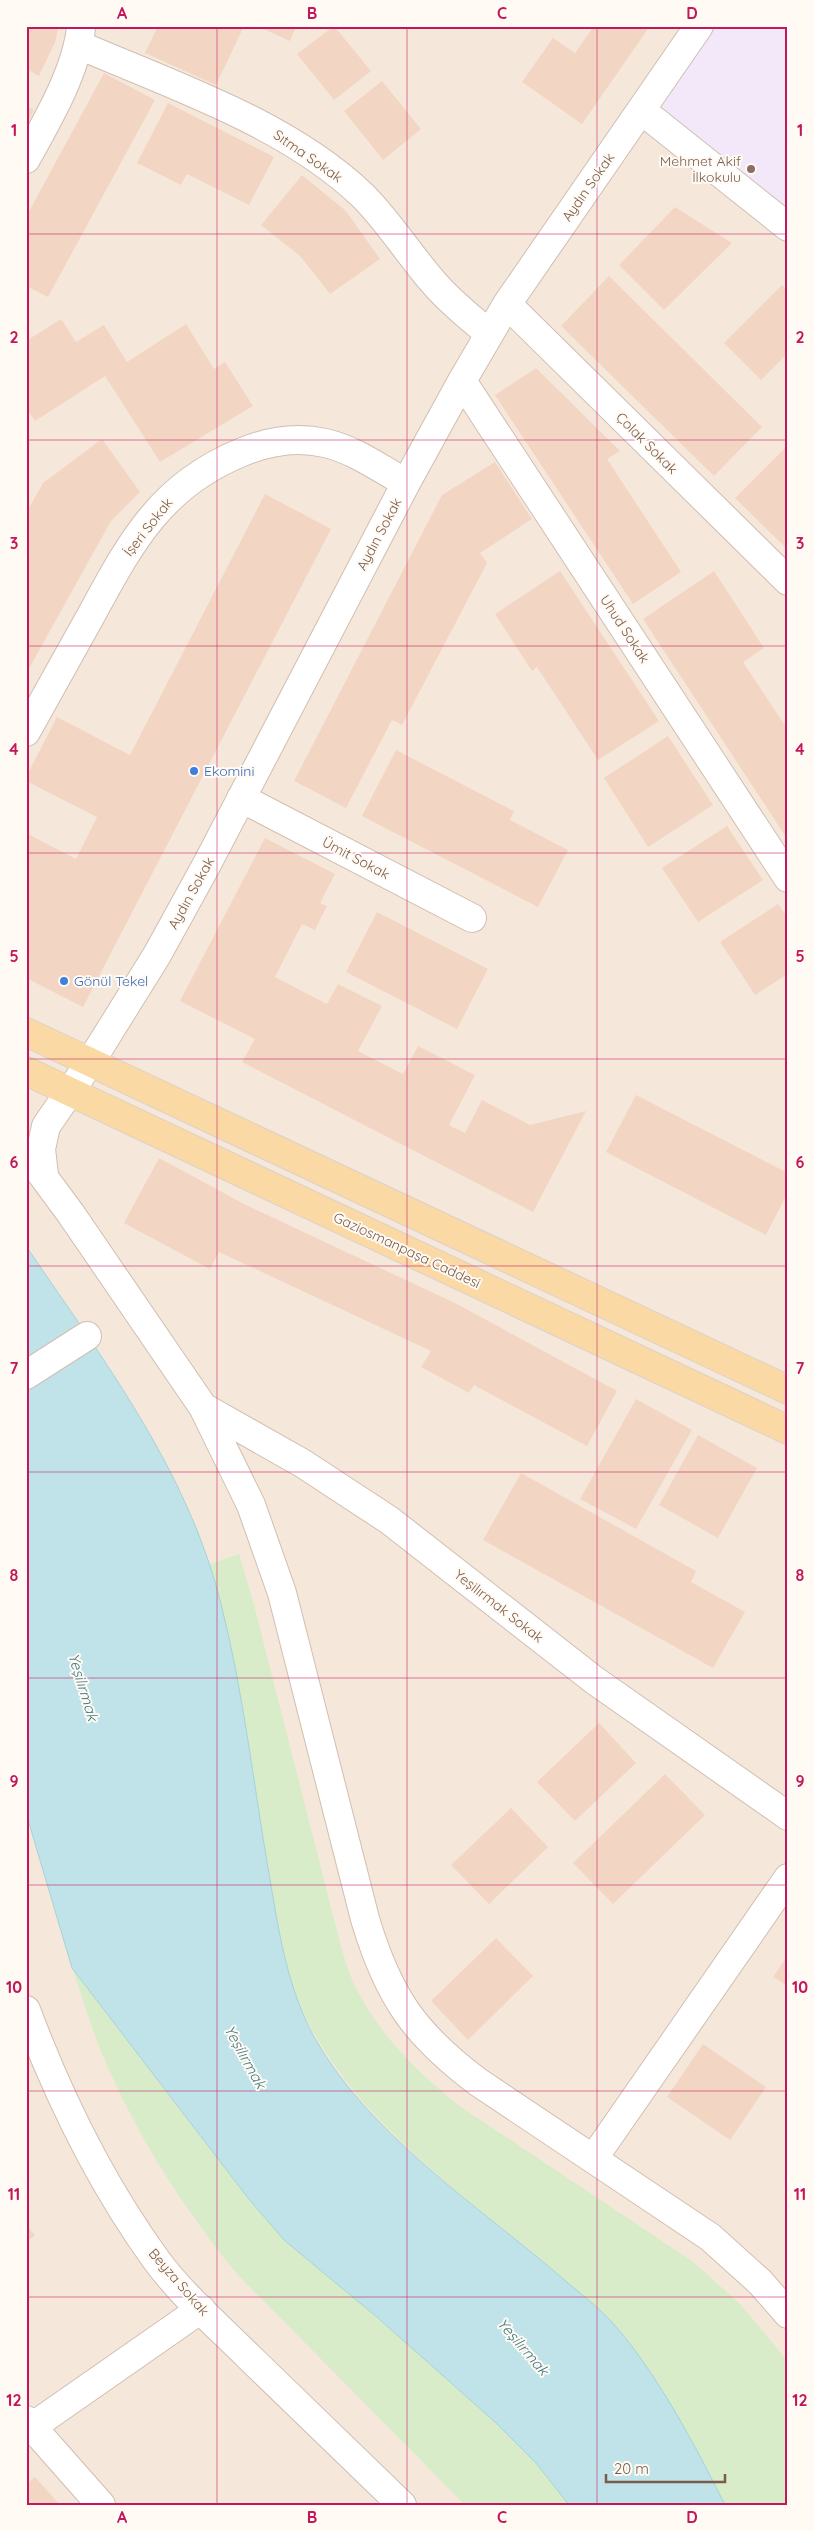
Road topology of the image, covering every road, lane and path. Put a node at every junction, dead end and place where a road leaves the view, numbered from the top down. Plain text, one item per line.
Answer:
1 (699, 26) edge
2 (80, 36) edge
3 (641, 110) junction
4 (26, 159) edge
5 (788, 228) edge
6 (507, 304) junction
7 (489, 334) junction
8 (462, 381) junction
9 (406, 483) junction
10 (788, 581) edge
11 (26, 732) edge
12 (241, 798) junction
13 (788, 878) edge
14 (472, 918) dead end
15 (26, 1032) edge
16 (91, 1061) junction
17 (26, 1071) edge
18 (70, 1090) junction
19 (26, 1153) edge
20 (44, 1175) junction
21 (87, 1336) dead end
22 (26, 1375) edge
23 (788, 1390) edge
24 (203, 1407) junction
25 (788, 1430) edge
26 (788, 1816) edge
27 (788, 1878) edge
28 (26, 2010) edge
29 (593, 2159) junction
30 (201, 2309) junction
31 (788, 2314) edge
32 (28, 2426) edge
33 (101, 2505) edge
34 (402, 2505) edge

1 - 3 street, Aydın Sokak
2 - 4 street
2 - 7 street, Sıtma Sokak
3 - 5 street
3 - 6 street, Aydın Sokak
6 - 7 street, Aydın Sokak
6 - 10 street, Çolak Sokak
7 - 8 street, Aydın Sokak
8 - 9 street, Aydın Sokak
8 - 13 street, Uhud Sokak
9 - 11 street, İşeri Sokak
9 - 12 street, Aydın Sokak
12 - 14 street, Ümit Sokak
12 - 16 street, Aydın Sokak
15 - 16 main road
16 - 18 street, Aydın Sokak
16 - 23 main road
17 - 18 main road, Gaziosmanpaşa Caddesi
18 - 20 street, Aydın Sokak
18 - 25 main road, Gaziosmanpaşa Caddesi
19 - 20 street
20 - 24 street
21 - 22 street
24 - 26 street, Yeşilırmak Sokak
24 - 29 street
27 - 29 street
28 - 30 street, Beyza Sokak
29 - 31 street
30 - 32 street
30 - 34 street, Beyza Sokak
32 - 33 street

